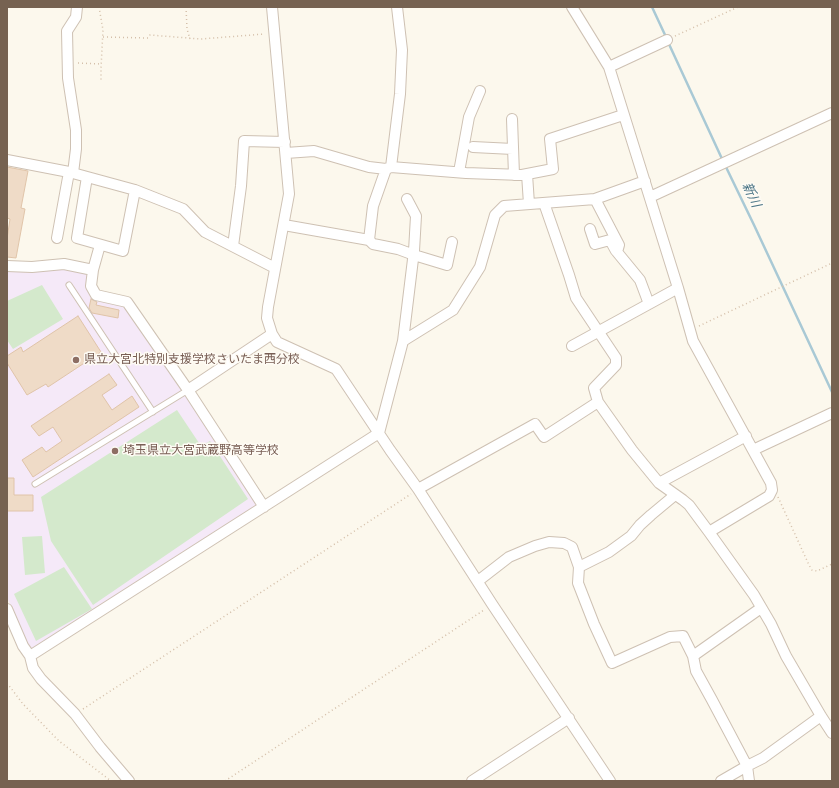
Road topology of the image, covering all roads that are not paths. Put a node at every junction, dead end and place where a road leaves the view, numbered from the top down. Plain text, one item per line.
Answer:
1 (77, 7) edge
2 (272, 7) edge
3 (397, 7) edge
4 (572, 7) edge
5 (667, 40) road end
6 (609, 67) junction
7 (480, 91) dead end
8 (832, 113) edge
9 (623, 114) junction
10 (512, 119) dead end
11 (285, 142) junction
12 (473, 147) dead end
13 (513, 149) junction
14 (286, 152) junction
15 (7, 160) edge
16 (388, 168) junction
17 (459, 172) junction
18 (71, 173) junction
19 (527, 174) junction
20 (514, 175) junction
21 (87, 177) junction
22 (645, 181) junction
23 (135, 190) junction
24 (650, 197) junction
25 (407, 199) dead end
26 (595, 199) junction
27 (544, 203) junction
28 (529, 204) junction
29 (284, 225) junction
30 (590, 229) dead end
31 (57, 238) dead end
32 (369, 240) junction
33 (452, 242) dead end
34 (100, 245) junction
35 (233, 246) junction
36 (617, 252) junction
37 (414, 255) junction
38 (7, 266) edge
39 (275, 268) junction
40 (93, 270) junction
41 (69, 286) dead end
42 (678, 288) junction
43 (649, 304) junction
44 (598, 332) junction
45 (272, 334) junction
46 (403, 341) junction
47 (572, 346) dead end
48 (188, 390) junction
49 (598, 402) junction
50 (153, 412) junction
51 (832, 413) edge
52 (379, 433) junction
53 (746, 436) junction
54 (753, 450) junction
55 (659, 483) junction
56 (36, 484) dead end
57 (418, 490) junction
58 (675, 495) junction
59 (264, 507) junction
60 (709, 532) junction
61 (579, 567) junction
62 (478, 581) junction
63 (761, 608) junction
64 (7, 609) edge
65 (30, 656) junction
66 (693, 656) junction
67 (821, 716) junction
68 (569, 718) junction
69 (832, 733) edge
70 (747, 766) junction
71 (129, 781) edge
72 (472, 781) edge
73 (610, 781) edge
74 (721, 781) edge
75 (749, 781) edge

1 - 18 street
2 - 11 street
3 - 16 street
4 - 6 street
5 - 6 street
6 - 9 street
7 - 17 street
8 - 24 street
9 - 19 street
9 - 22 street
10 - 13 street
11 - 14 street
11 - 35 street
12 - 13 street
13 - 20 street
14 - 16 street
14 - 29 street
15 - 18 street
16 - 17 street
16 - 32 street
17 - 20 street
18 - 21 street
18 - 31 street
19 - 20 street
19 - 28 street
21 - 23 street
21 - 34 street
22 - 24 street
22 - 26 street
23 - 34 street
23 - 35 street
24 - 42 street
25 - 37 street
26 - 27 street
26 - 36 street
27 - 28 street
27 - 44 street
28 - 46 street
29 - 32 street
29 - 39 street
30 - 36 street
32 - 37 street
33 - 37 street
34 - 40 street
35 - 39 street
36 - 43 street
37 - 46 street
38 - 40 street
39 - 45 street
40 - 48 street
41 - 50 lane
42 - 43 street
42 - 53 street
43 - 44 street
44 - 47 street
44 - 49 street
45 - 48 street
45 - 52 street
46 - 52 street
48 - 50 lane
48 - 59 street
49 - 55 street
49 - 57 street
50 - 56 lane
51 - 54 street
52 - 57 street
52 - 59 street
53 - 54 street
53 - 55 street
54 - 60 street
55 - 58 street
57 - 62 street
58 - 60 street
58 - 61 street
59 - 65 street
60 - 63 street
61 - 62 street
61 - 66 street
62 - 68 street
63 - 66 street
63 - 67 street
64 - 65 street
65 - 71 street
66 - 70 street
67 - 69 street
67 - 70 street
68 - 72 street
68 - 73 street
70 - 74 street
70 - 75 street

